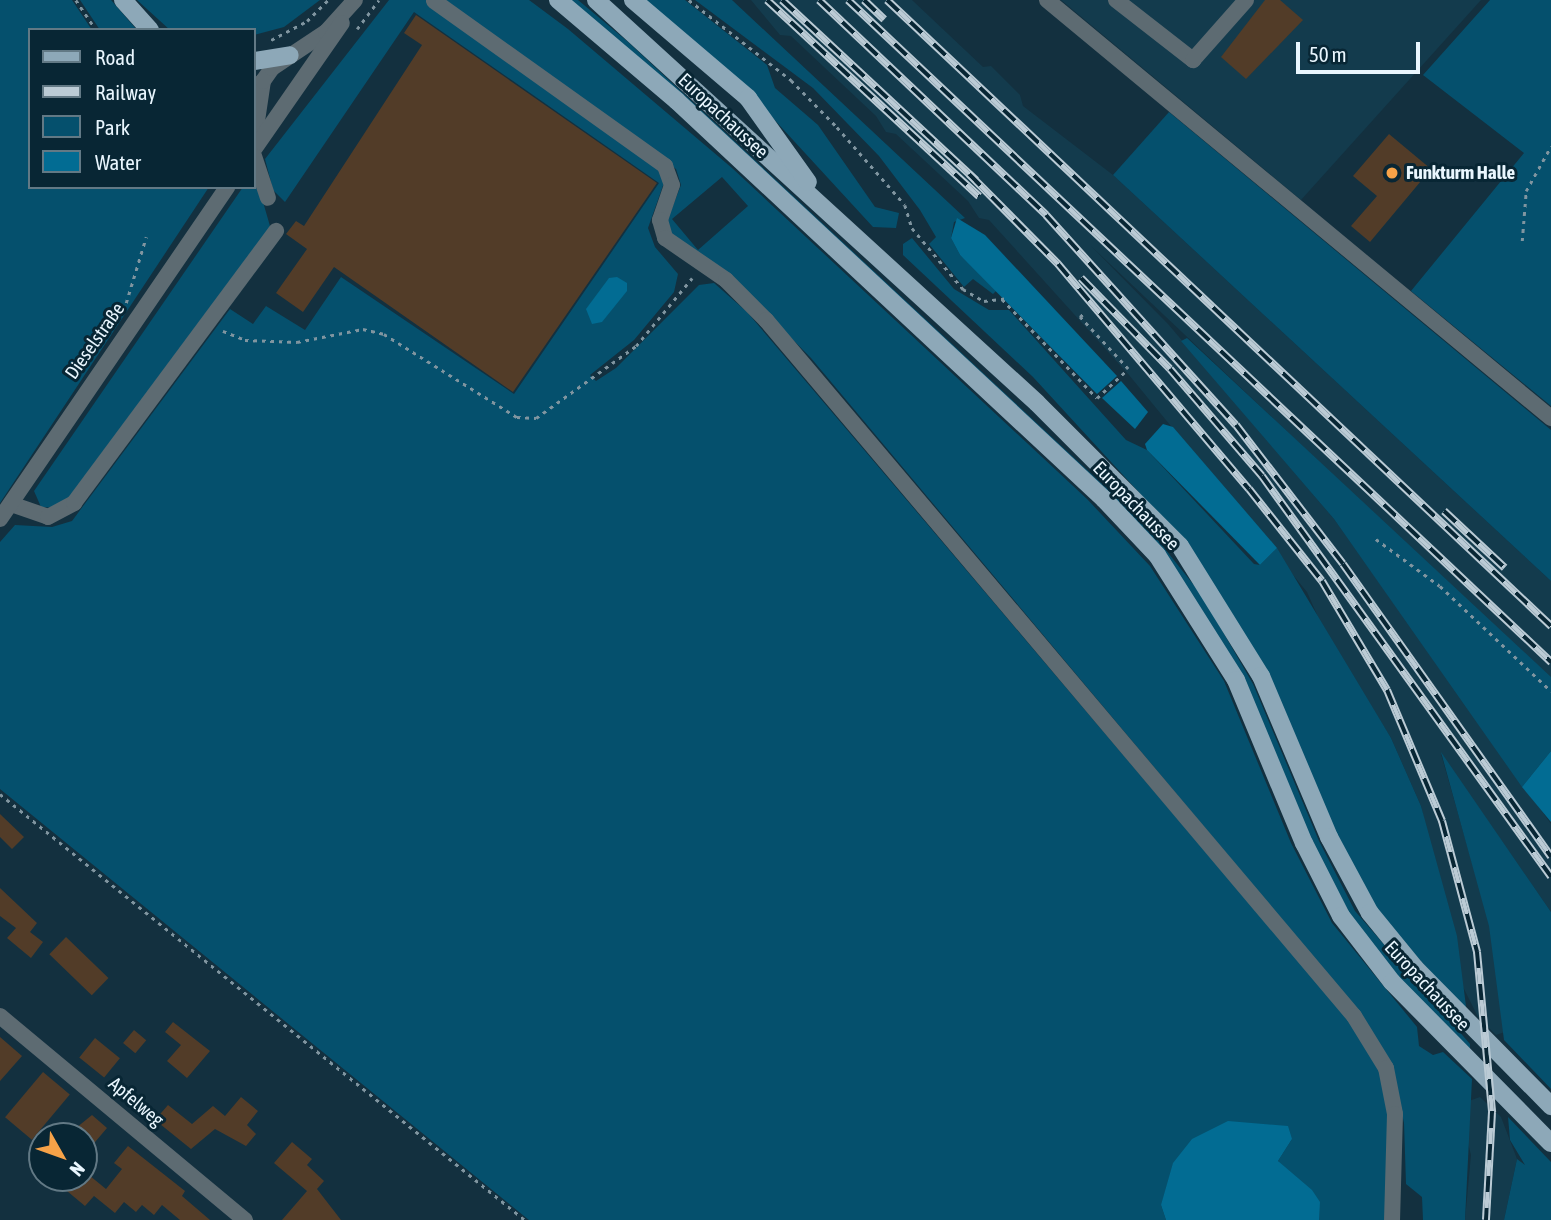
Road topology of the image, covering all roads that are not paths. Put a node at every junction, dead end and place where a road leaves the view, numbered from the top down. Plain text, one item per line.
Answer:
1 (122, 0) edge
2 (558, 0) edge
3 (596, 0) edge
4 (633, 0) edge
5 (1047, 0) edge
6 (1116, 0) edge
7 (1246, 0) edge
8 (434, 1) edge
9 (352, 4) edge
10 (148, 28) edge
11 (290, 55) junction
12 (256, 61) edge
13 (256, 128) edge
14 (256, 147) edge
15 (256, 162) edge
16 (226, 189) edge
17 (268, 198) dead end
18 (828, 210) junction
19 (276, 231) dead end
20 (1551, 418) edge
21 (11, 503) junction
22 (0, 519) edge
23 (0, 1016) edge
24 (1551, 1106) edge
25 (1551, 1143) edge
26 (242, 1219) edge
27 (1392, 1220) edge

1 - 10 main road
2 - 25 main road, Europachaussee
3 - 18 main road, Europachaussee
4 - 18 main road
5 - 20 street
6 - 7 street
8 - 27 street
9 - 11 street
9 - 14 street
11 - 12 main road
11 - 13 street
15 - 17 street
16 - 21 street, Dieselstraße
18 - 24 main road, Europachaussee
19 - 21 street
21 - 22 street, Dieselstraße
23 - 26 street, Apfelweg

